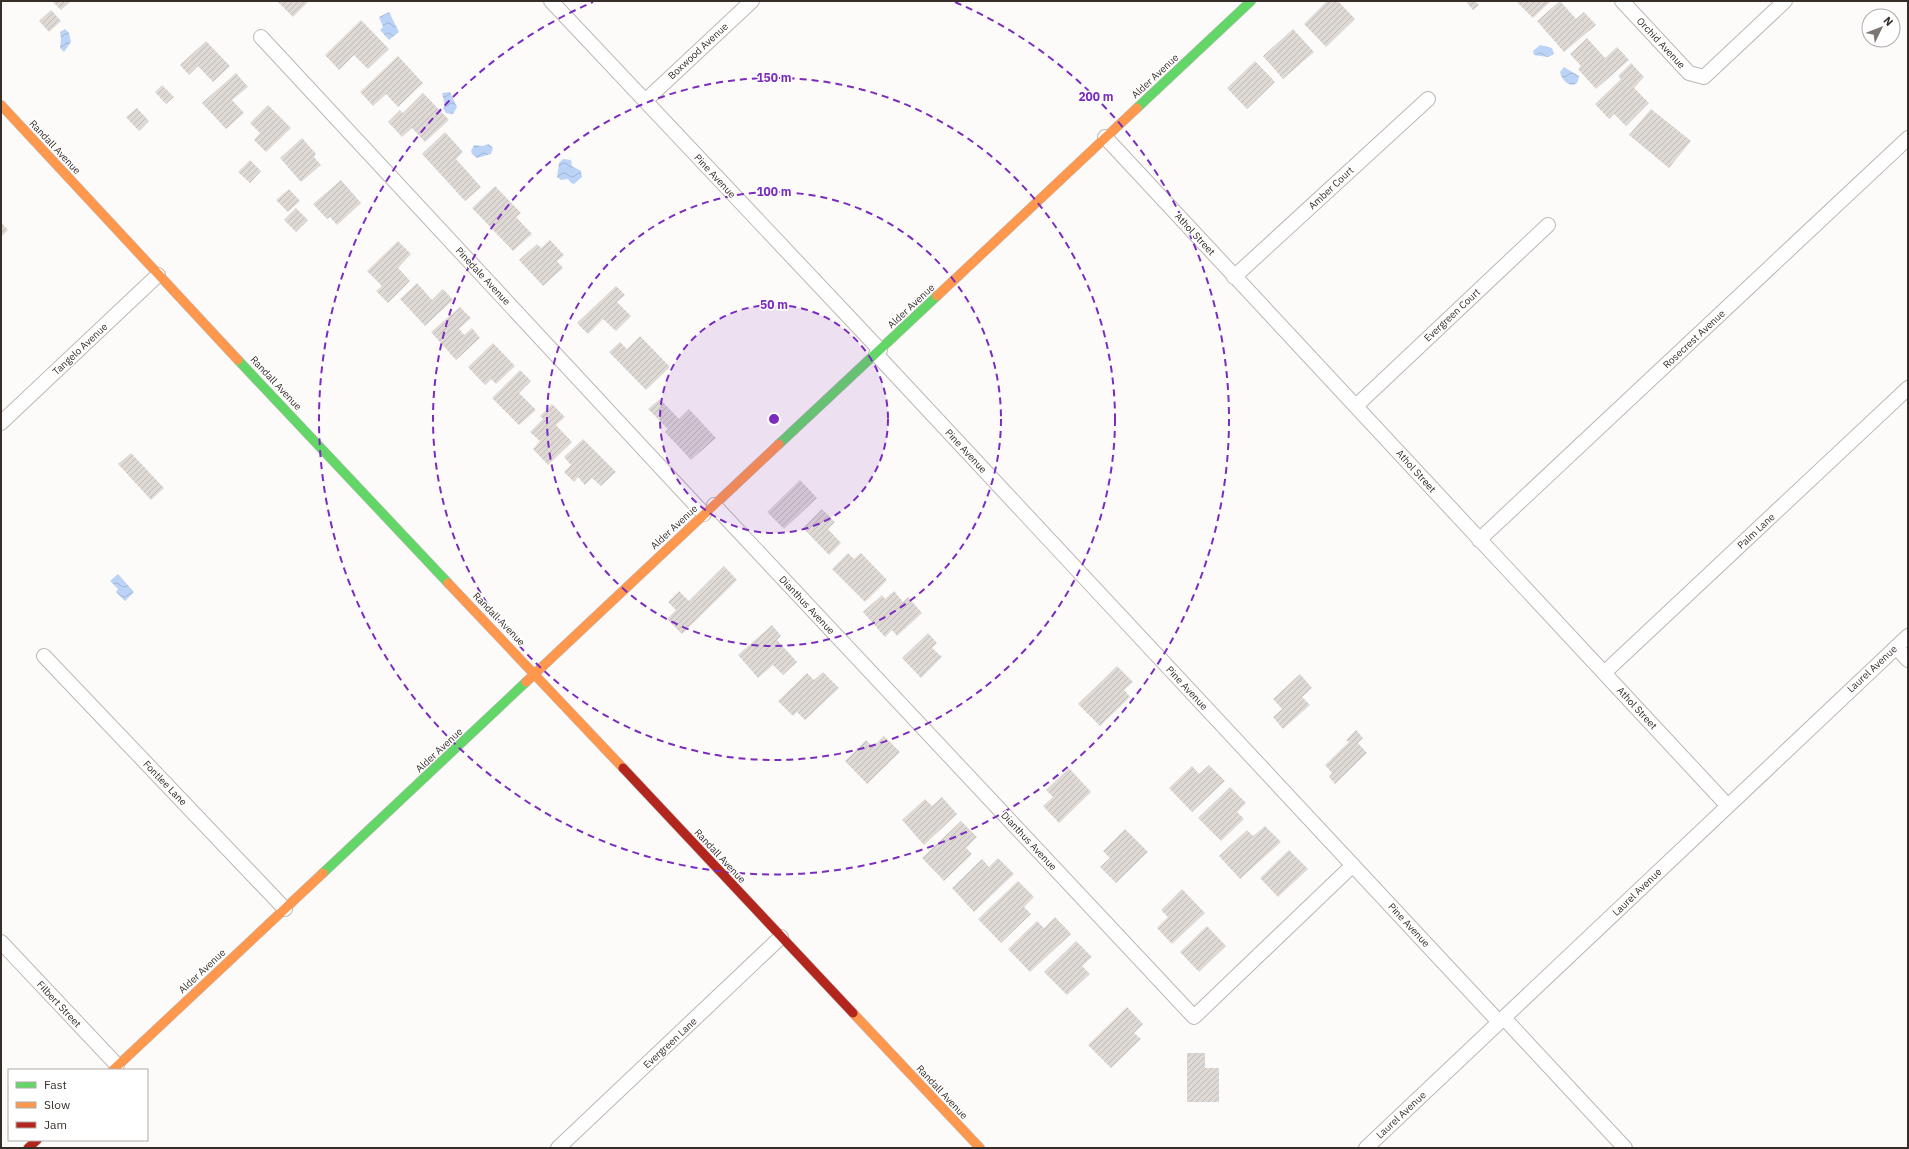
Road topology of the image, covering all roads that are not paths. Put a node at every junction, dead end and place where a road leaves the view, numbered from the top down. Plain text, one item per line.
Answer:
1 (551, 1) edge
2 (752, 1) edge
3 (1251, 1) edge
4 (1622, 1) edge
5 (1785, 1) edge
6 (261, 38) dead end
7 (1428, 99) dead end
8 (645, 101) junction
9 (1, 105) edge
10 (1106, 137) junction
11 (1908, 138) edge
12 (1548, 225) dead end
13 (158, 275) junction
14 (1234, 277) junction
15 (878, 352) junction
16 (1908, 388) edge
17 (1356, 406) junction
18 (1, 423) edge
19 (709, 510) junction
20 (1479, 540) junction
21 (1908, 636) edge
22 (1896, 647) junction
23 (44, 656) dead end
24 (1908, 660) edge
25 (536, 674) junction
26 (1604, 674) junction
27 (1727, 805) junction
28 (1353, 865) junction
29 (285, 909) junction
30 (781, 937) junction
31 (1, 942) edge
32 (1501, 1020) junction
33 (115, 1068) edge
34 (36, 1141) edge
35 (1371, 1146) edge
36 (28, 1148) edge
37 (558, 1148) edge
38 (980, 1148) edge
39 (1625, 1148) edge

1 - 8 street, Pine Avenue
2 - 8 street, Boxwood Avenue
3 - 10 main road, Alder Avenue
4 - 5 street, Orchid Avenue
6 - 19 street, Pinedale Avenue
7 - 14 street, Amber Court
8 - 15 street, Pine Avenue
9 - 13 main road, Randall Avenue
10 - 14 street, Athol Street
10 - 15 main road, Alder Avenue
11 - 20 street, Rosecrest Avenue
12 - 17 street, Evergreen Court
13 - 18 street, Tangelo Avenue
13 - 25 main road, Randall Avenue
14 - 17 street, Athol Street
15 - 19 main road, Alder Avenue
15 - 28 street, Pine Avenue
16 - 26 street, Palm Lane
17 - 20 street, Athol Street
19 - 25 main road, Alder Avenue
19 - 28 street, Dianthus Avenue
20 - 26 street, Athol Street
21 - 22 street, Laurel Avenue
22 - 24 street
22 - 27 street, Laurel Avenue
23 - 29 street, Fontlee Lane
25 - 29 main road, Alder Avenue
25 - 30 main road, Randall Avenue
26 - 27 street, Athol Street
27 - 32 street, Laurel Avenue
28 - 32 street, Pine Avenue
29 - 33 main road, Alder Avenue
30 - 37 street, Evergreen Lane
30 - 38 main road, Randall Avenue
31 - 33 street, Filbert Street
32 - 35 street, Laurel Avenue
32 - 39 street, Pine Avenue
34 - 36 main road

